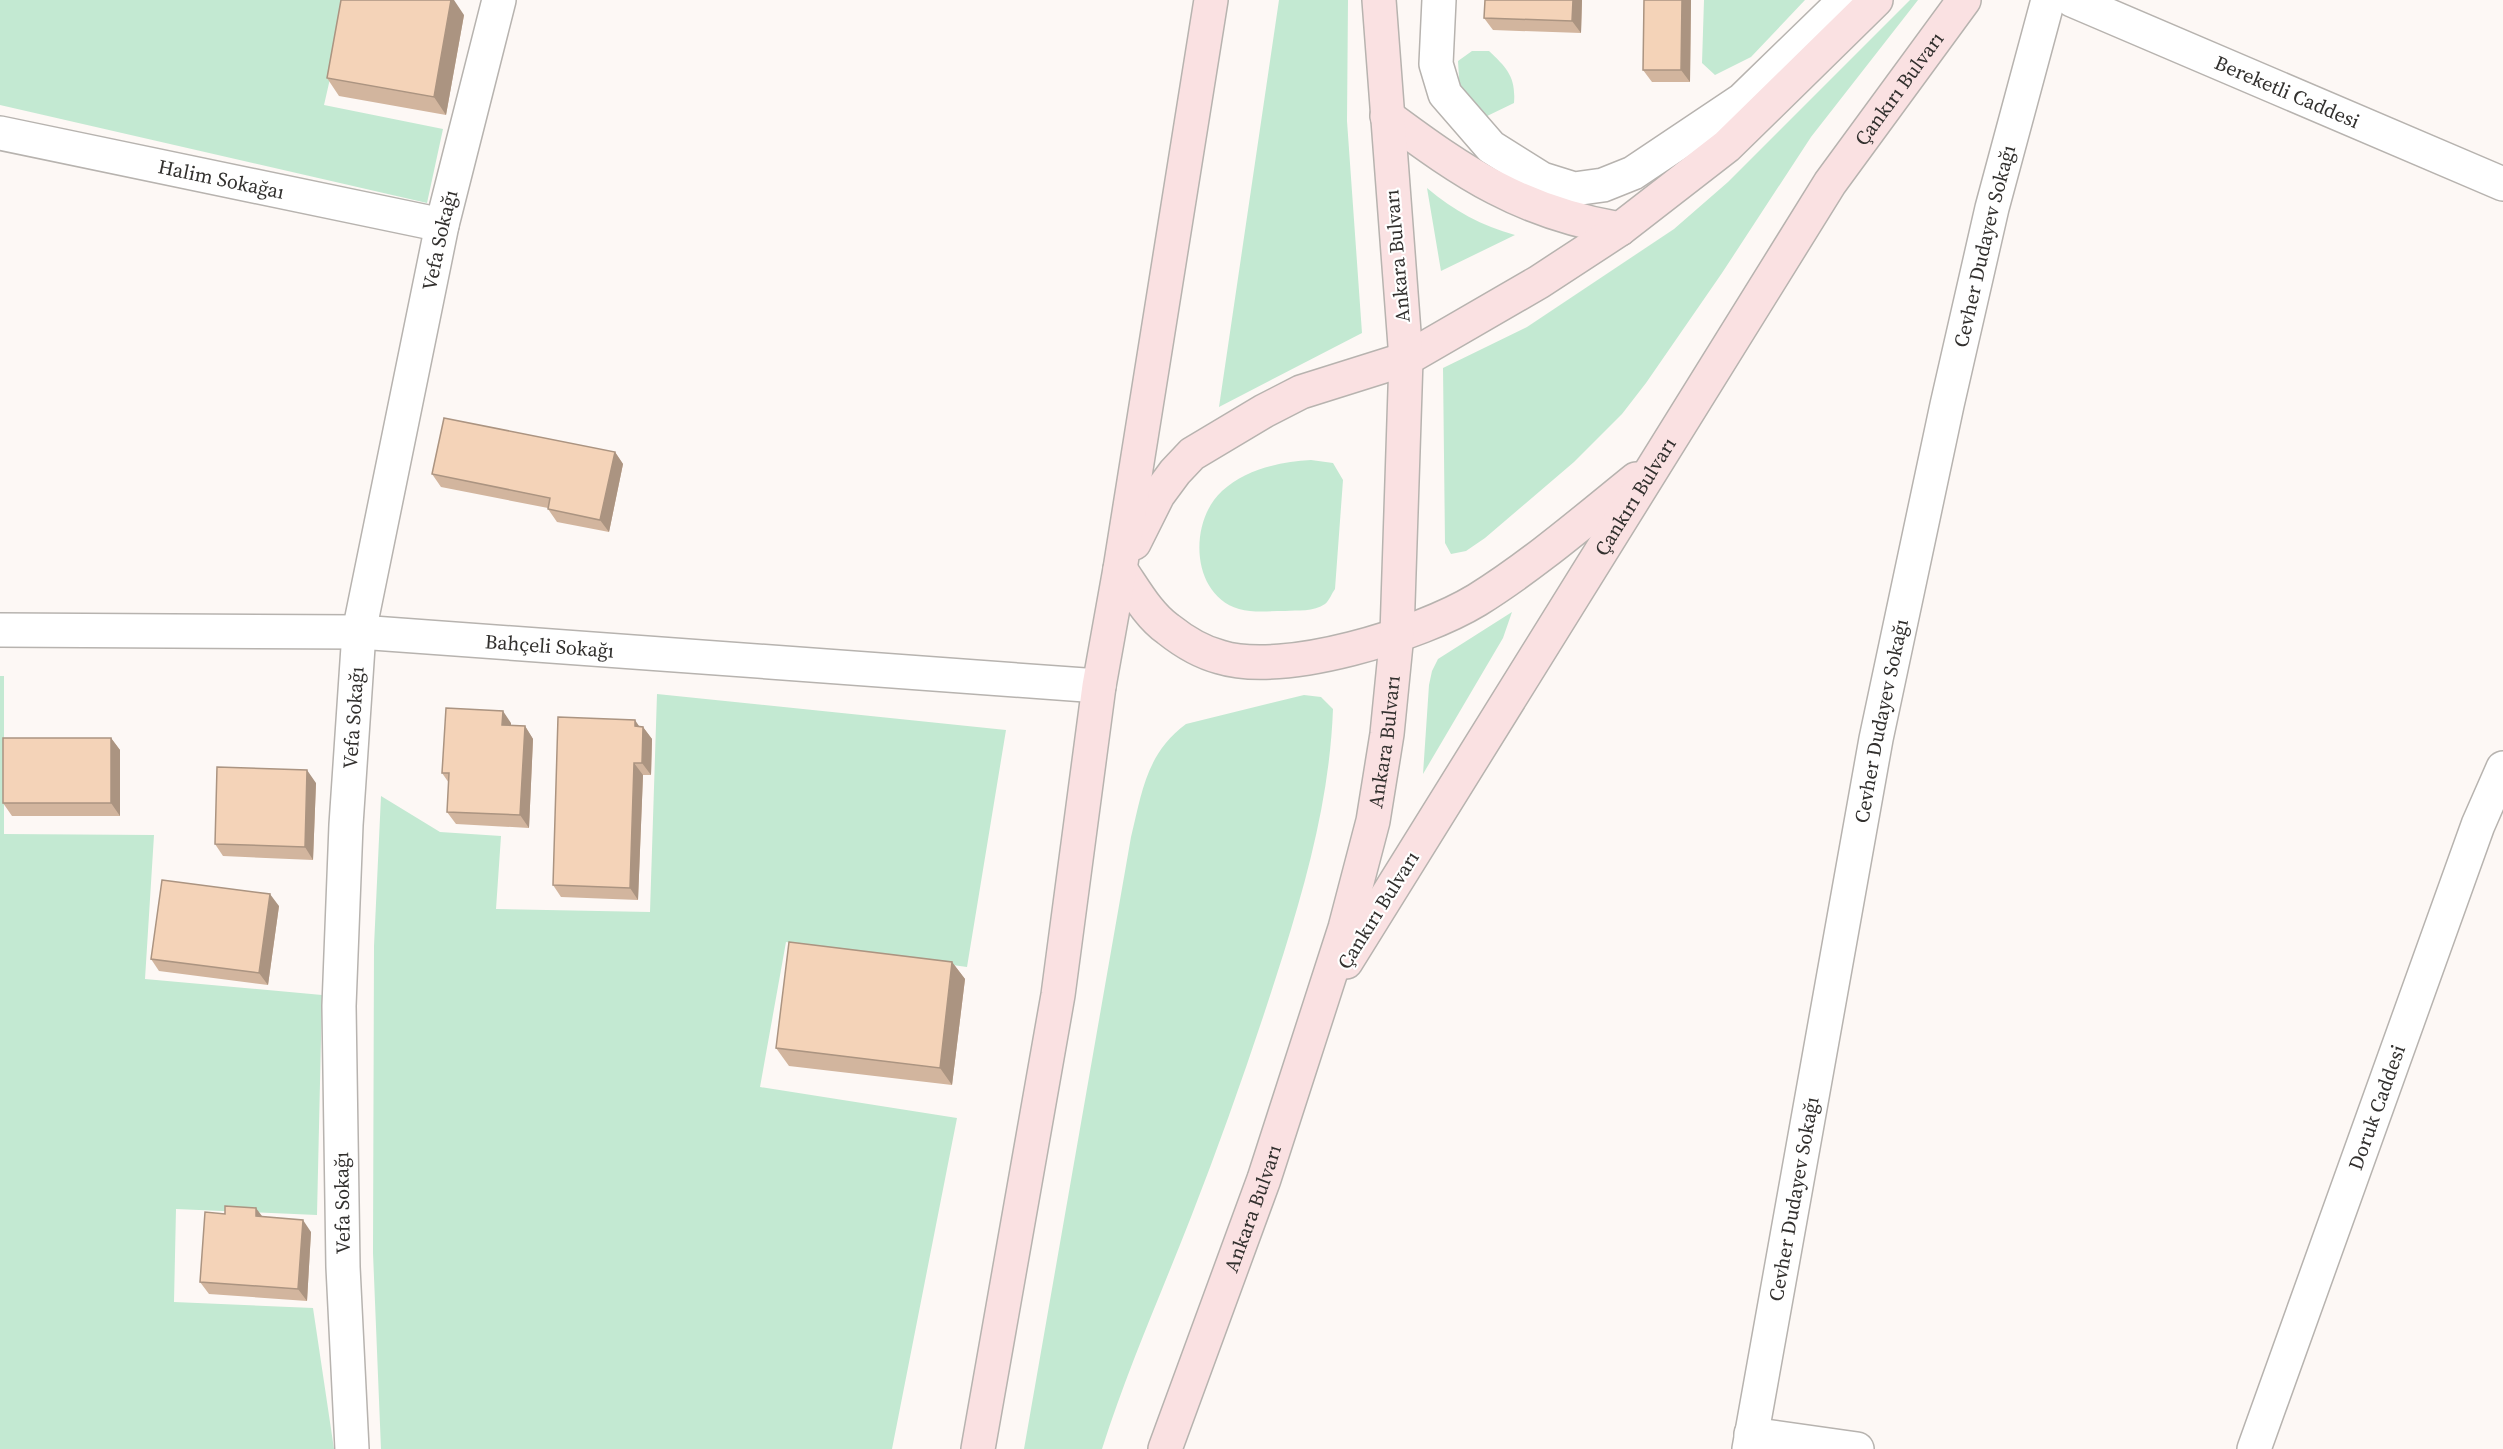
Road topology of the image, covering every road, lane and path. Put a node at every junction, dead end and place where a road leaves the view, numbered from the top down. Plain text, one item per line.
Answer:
1 (499, 0) edge
2 (1211, 0) edge
3 (1379, 0) edge
4 (1439, 0) edge
5 (1845, 0) edge
6 (1876, 0) edge
7 (1964, 0) edge
8 (2048, 0) edge
9 (2072, 0) edge
10 (1387, 117) junction
11 (0, 133) edge
12 (2503, 184) edge
13 (442, 225) junction
14 (1620, 229) junction
15 (1406, 360) junction
16 (1657, 461) junction
17 (1120, 569) junction
18 (0, 630) edge
19 (359, 632) junction
20 (1397, 634) junction
21 (1099, 686) junction
22 (2503, 768) edge
23 (1320, 1005) junction
24 (1750, 1441) edge
25 (352, 1449) edge
26 (978, 1449) edge
27 (1166, 1449) edge
28 (1857, 1449) edge
29 (2254, 1449) edge

1 - 13 street, Vefa Sokağı
2 - 17 main road
3 - 10 main road, Ankara Bulvarı
4 - 5 street
6 - 14 main road
7 - 16 main road, Çankırı Bulvarı
8 - 24 street, Cevher Dudayev Sokağı
9 - 12 street, Bereketli Caddesi
10 - 14 main road
10 - 15 main road, Ankara Bulvarı
11 - 13 street, Halim Sokağaı
13 - 19 street, Vefa Sokağı
14 - 15 main road
15 - 17 main road
15 - 20 main road, Ankara Bulvarı
16 - 20 main road
16 - 23 main road, Çankırı Bulvarı
17 - 20 main road
17 - 21 main road
18 - 19 street, Bahçeli Sokağı
19 - 21 street, Bahçeli Sokağı
19 - 25 street, Vefa Sokağı
20 - 23 main road, Ankara Bulvarı
21 - 26 main road
22 - 29 street, Doruk Caddesi
23 - 27 main road, Ankara Bulvarı
24 - 28 street

